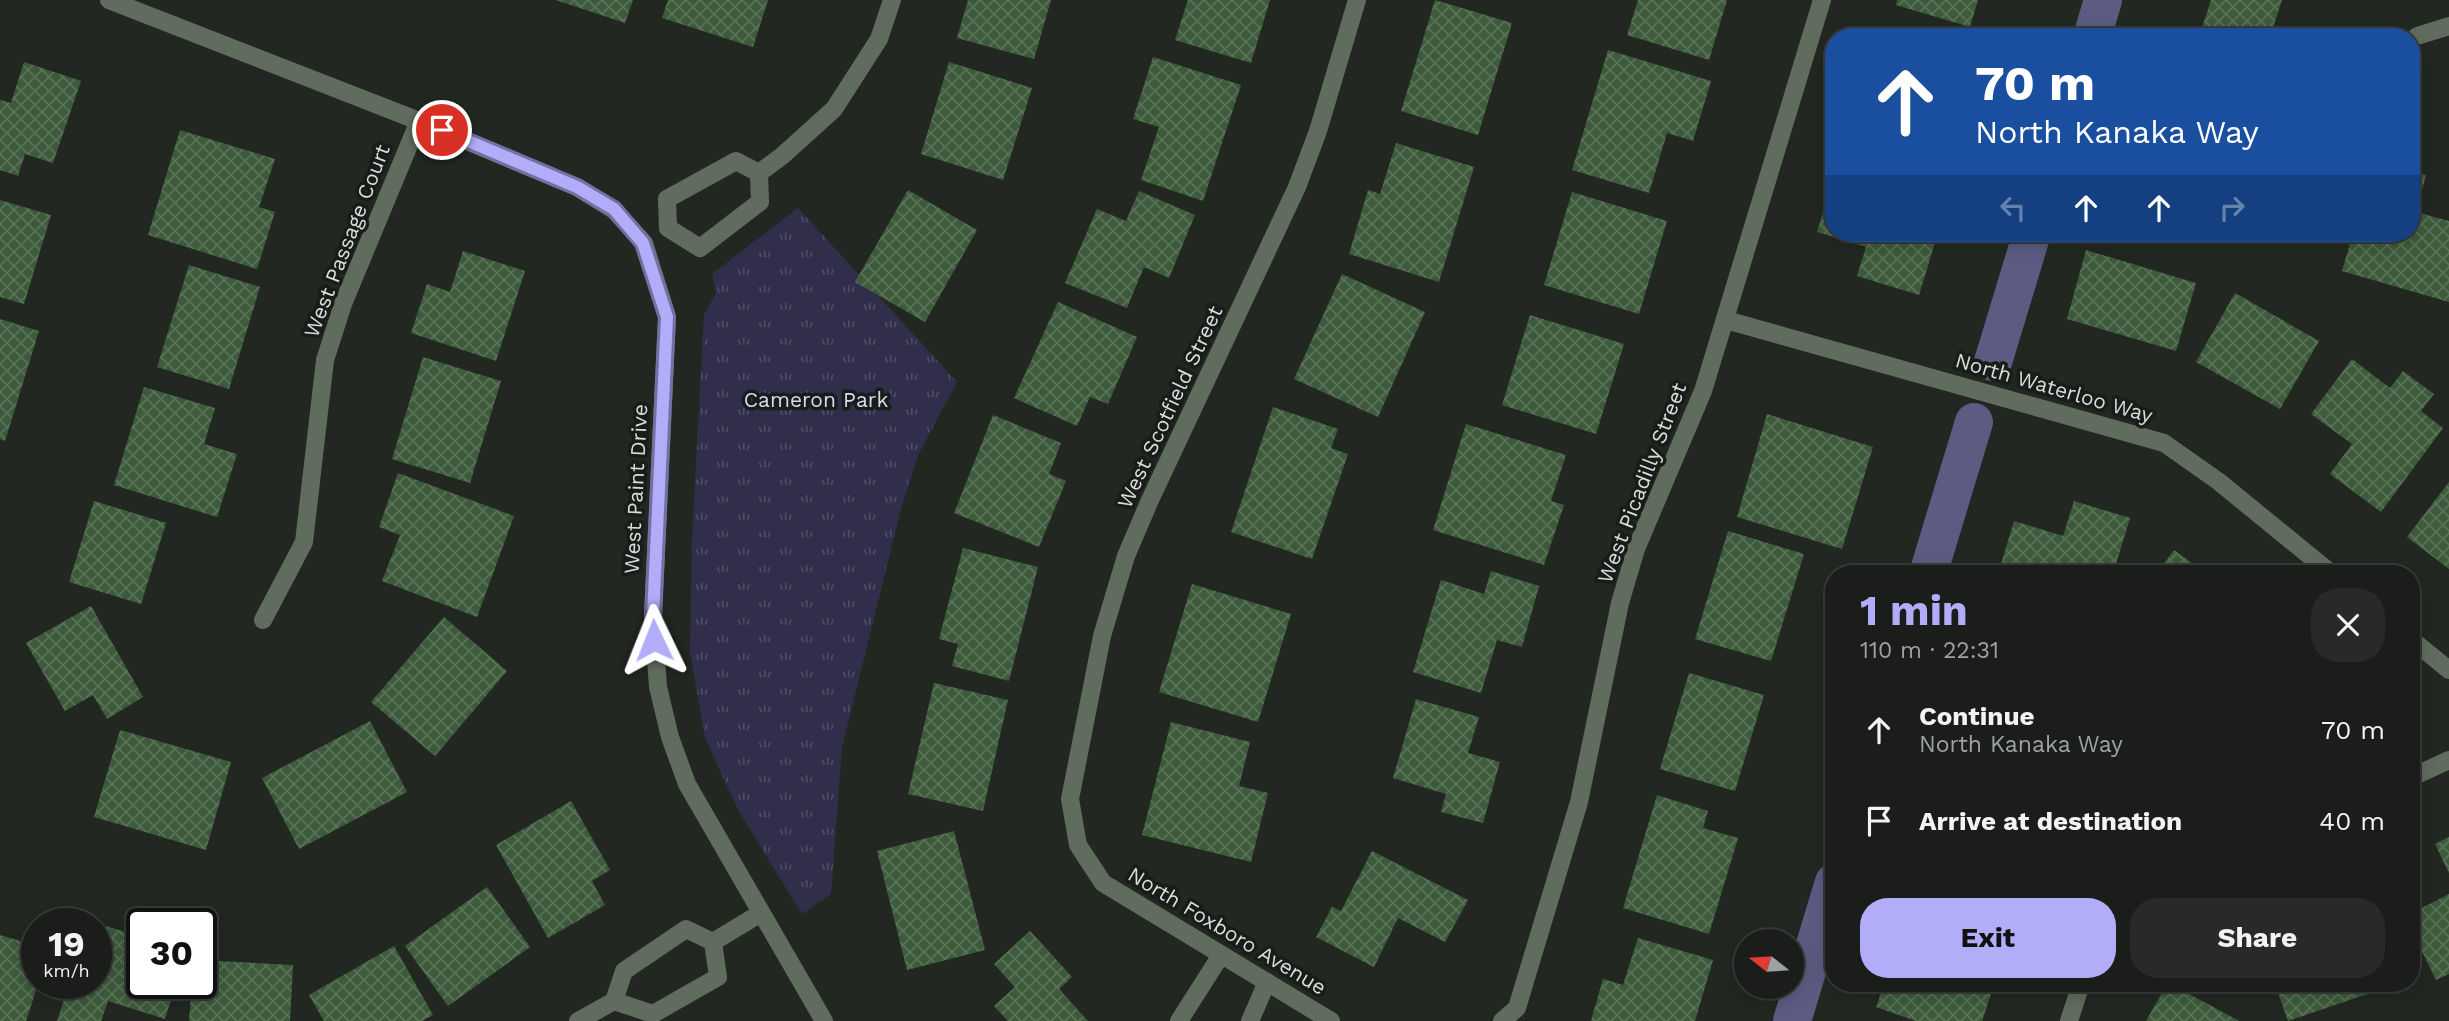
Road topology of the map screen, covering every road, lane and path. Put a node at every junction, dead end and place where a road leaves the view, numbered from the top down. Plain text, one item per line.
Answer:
1 (109, 0) edge
2 (892, 0) edge
3 (1357, 0) edge
4 (1822, 0) edge
5 (2449, 26) edge
6 (2420, 35) edge
7 (419, 121) junction
8 (759, 173) junction
9 (668, 229) junction
10 (643, 243) junction
11 (1726, 320) junction
12 (2321, 565) edge
13 (263, 620) dead end
14 (2420, 646) edge
15 (2449, 670) edge
16 (2449, 760) edge
17 (2420, 773) edge
18 (1078, 845) joint
19 (761, 913) junction
20 (713, 942) junction
21 (1221, 955) junction
22 (1267, 982) junction
23 (2078, 992) edge
24 (614, 1001) junction
25 (578, 1021) edge
26 (824, 1021) edge
27 (1179, 1021) edge
28 (1250, 1021) edge
29 (1331, 1021) edge
30 (1502, 1021) edge
31 (2069, 1021) edge

1 - 7 street
2 - 8 street
3 - 18 street, West Scotfield Street
4 - 11 street, West Picadilly Street
5 - 6 street
7 - 10 street
7 - 13 street, West Passage Court
8 - 9 street
8 - 9 street
9 - 10 street
10 - 19 street, West Paint Drive
11 - 12 street, North Waterloo Way
11 - 30 street, West Picadilly Street
14 - 15 street
16 - 17 street
18 - 21 street, North Foxboro Avenue
19 - 20 street
19 - 26 street, West Paint Drive
20 - 24 street
20 - 24 street
21 - 22 street, North Foxboro Avenue
21 - 27 street
22 - 28 street
22 - 29 street, North Foxboro Avenue
23 - 31 street
24 - 25 street

